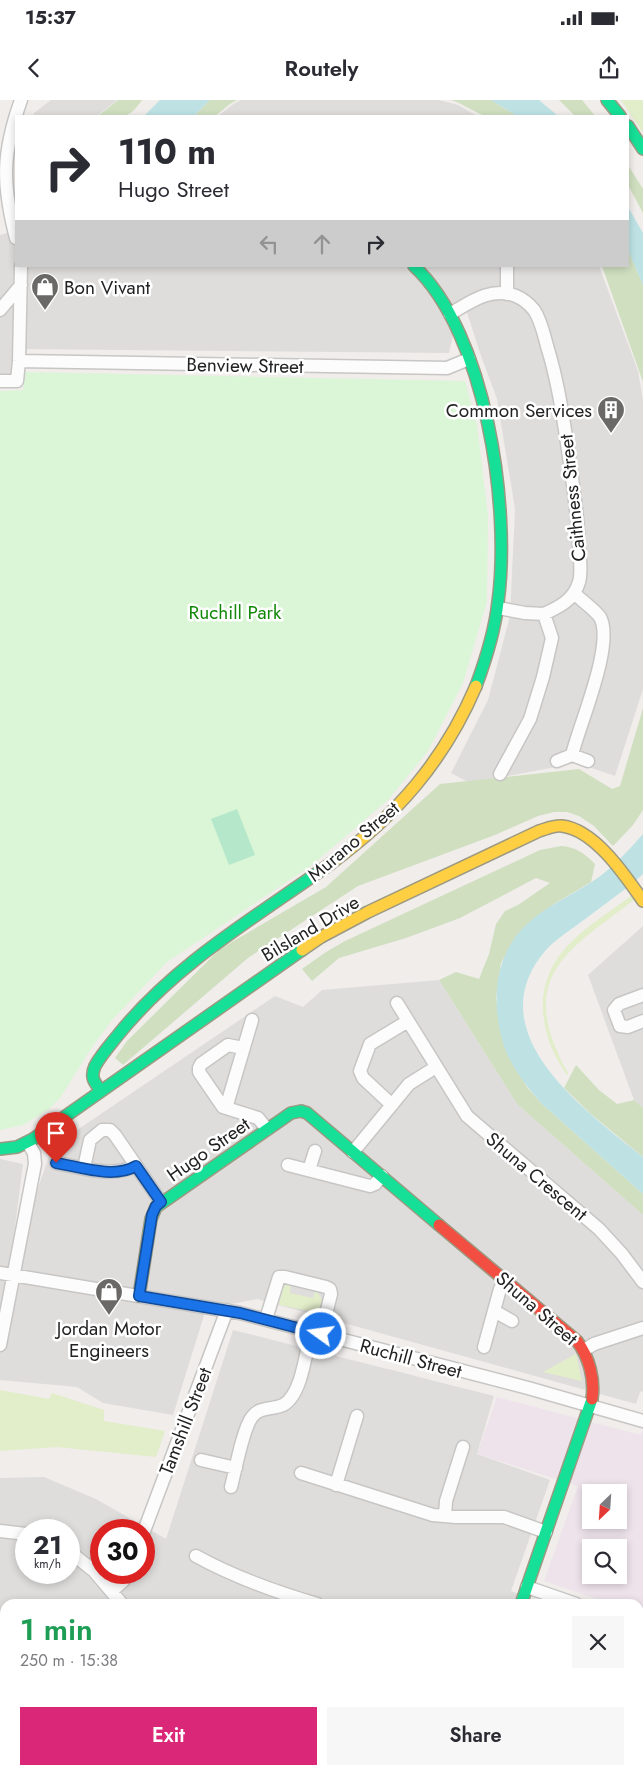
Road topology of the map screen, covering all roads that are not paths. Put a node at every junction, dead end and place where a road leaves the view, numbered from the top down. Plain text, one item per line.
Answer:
1 (607, 100) edge
2 (16, 101) edge
3 (619, 115) edge
4 (629, 128) edge
5 (643, 149) edge
6 (15, 231) edge
7 (21, 267) edge
8 (415, 267) edge
9 (506, 267) edge
10 (21, 286) junction
11 (507, 294) junction
12 (0, 310) edge
13 (450, 314) junction
14 (469, 359) junction
15 (19, 361) junction
16 (0, 381) edge
17 (574, 593) junction
18 (498, 608) junction
19 (544, 614) junction
20 (572, 755) junction
21 (557, 760) dead end
22 (588, 761) dead end
23 (500, 774) dead end
24 (643, 901) edge
25 (643, 995) edge
26 (397, 1003) dead end
27 (252, 1020) dead end
28 (408, 1021) junction
29 (643, 1021) edge
30 (243, 1048) junction
31 (436, 1067) junction
32 (101, 1091) junction
33 (392, 1105) junction
34 (226, 1108) junction
35 (281, 1120) joint
36 (267, 1129) junction
37 (28, 1143) junction
38 (0, 1149) edge
39 (315, 1151) dead end
40 (353, 1152) junction
41 (56, 1163) dead end
42 (288, 1165) dead end
43 (136, 1166) junction
44 (84, 1168) junction
45 (310, 1170) junction
46 (382, 1176) junction
47 (161, 1202) junction
48 (6, 1274) edge
49 (506, 1281) junction
50 (643, 1282) edge
51 (139, 1296) junction
52 (227, 1310) junction
53 (494, 1311) junction
54 (266, 1319) junction
55 (512, 1321) dead end
56 (643, 1328) edge
57 (316, 1333) junction
58 (0, 1345) edge
59 (484, 1347) dead end
60 (584, 1350) junction
61 (590, 1406) junction
62 (357, 1416) dead end
63 (643, 1421) edge
64 (463, 1448) dead end
65 (201, 1460) dead end
66 (236, 1468) junction
67 (301, 1473) dead end
68 (336, 1484) junction
69 (231, 1487) dead end
70 (445, 1516) junction
71 (149, 1519) edge
72 (0, 1531) edge
73 (546, 1532) junction
74 (15, 1533) edge
75 (196, 1556) dead end
76 (80, 1559) edge
77 (119, 1584) edge
78 (527, 1587) junction
79 (112, 1591) junction
80 (118, 1599) edge
81 (295, 1599) edge
82 (523, 1599) edge
83 (562, 1599) edge

1 - 3 street
2 - 6 street
4 - 5 street
7 - 10 street
8 - 13 street, Murano Street
9 - 11 street
10 - 12 street
10 - 15 street
11 - 13 street
11 - 17 street, Caithness Street
13 - 14 street, Murano Street
14 - 15 street, Benview Street
14 - 18 street, Murano Street
15 - 16 street
17 - 19 street
17 - 20 street
18 - 19 street
18 - 32 street, Murano Street
19 - 23 street
20 - 21 street
20 - 22 street
24 - 32 street, Bilsland Drive
25 - 29 street
26 - 28 street, Shuna Crescent
27 - 30 street
28 - 31 street, Shuna Crescent
28 - 33 street
30 - 34 street
30 - 34 street
31 - 33 street
31 - 50 street, Shuna Crescent
32 - 37 street, Bilsland Drive
33 - 40 street
34 - 36 street
35 - 36 street, Hugo Street
35 - 40 street, Shuna Street
36 - 47 street, Hugo Street
37 - 38 street, Bilsland Drive
37 - 48 street
39 - 45 street
40 - 46 street, Shuna Street
41 - 44 street
42 - 45 street
43 - 44 street
43 - 44 street
43 - 47 street
45 - 46 street
46 - 49 street, Shuna Street
47 - 51 street, Hugo Street
48 - 51 street, Ruchill Street
48 - 58 street
49 - 53 street
49 - 60 street, Shuna Street
51 - 52 street, Ruchill Street
52 - 54 street, Ruchill Street
52 - 71 street, Tamshill Street
53 - 55 street
53 - 59 street
54 - 57 street, Ruchill Street
54 - 57 street
56 - 60 street
57 - 61 street, Ruchill Street
57 - 66 street
60 - 61 street, Shuna Street
61 - 63 street, Ruchill Street
61 - 73 street, Shuna Street
62 - 68 street
64 - 70 street
65 - 66 street
66 - 69 street
67 - 68 street
68 - 70 street
70 - 73 street
72 - 74 street
73 - 78 street, Shuna Street
75 - 81 street
76 - 79 street
77 - 79 street
78 - 82 street, Shuna Street
78 - 83 street
79 - 80 street

